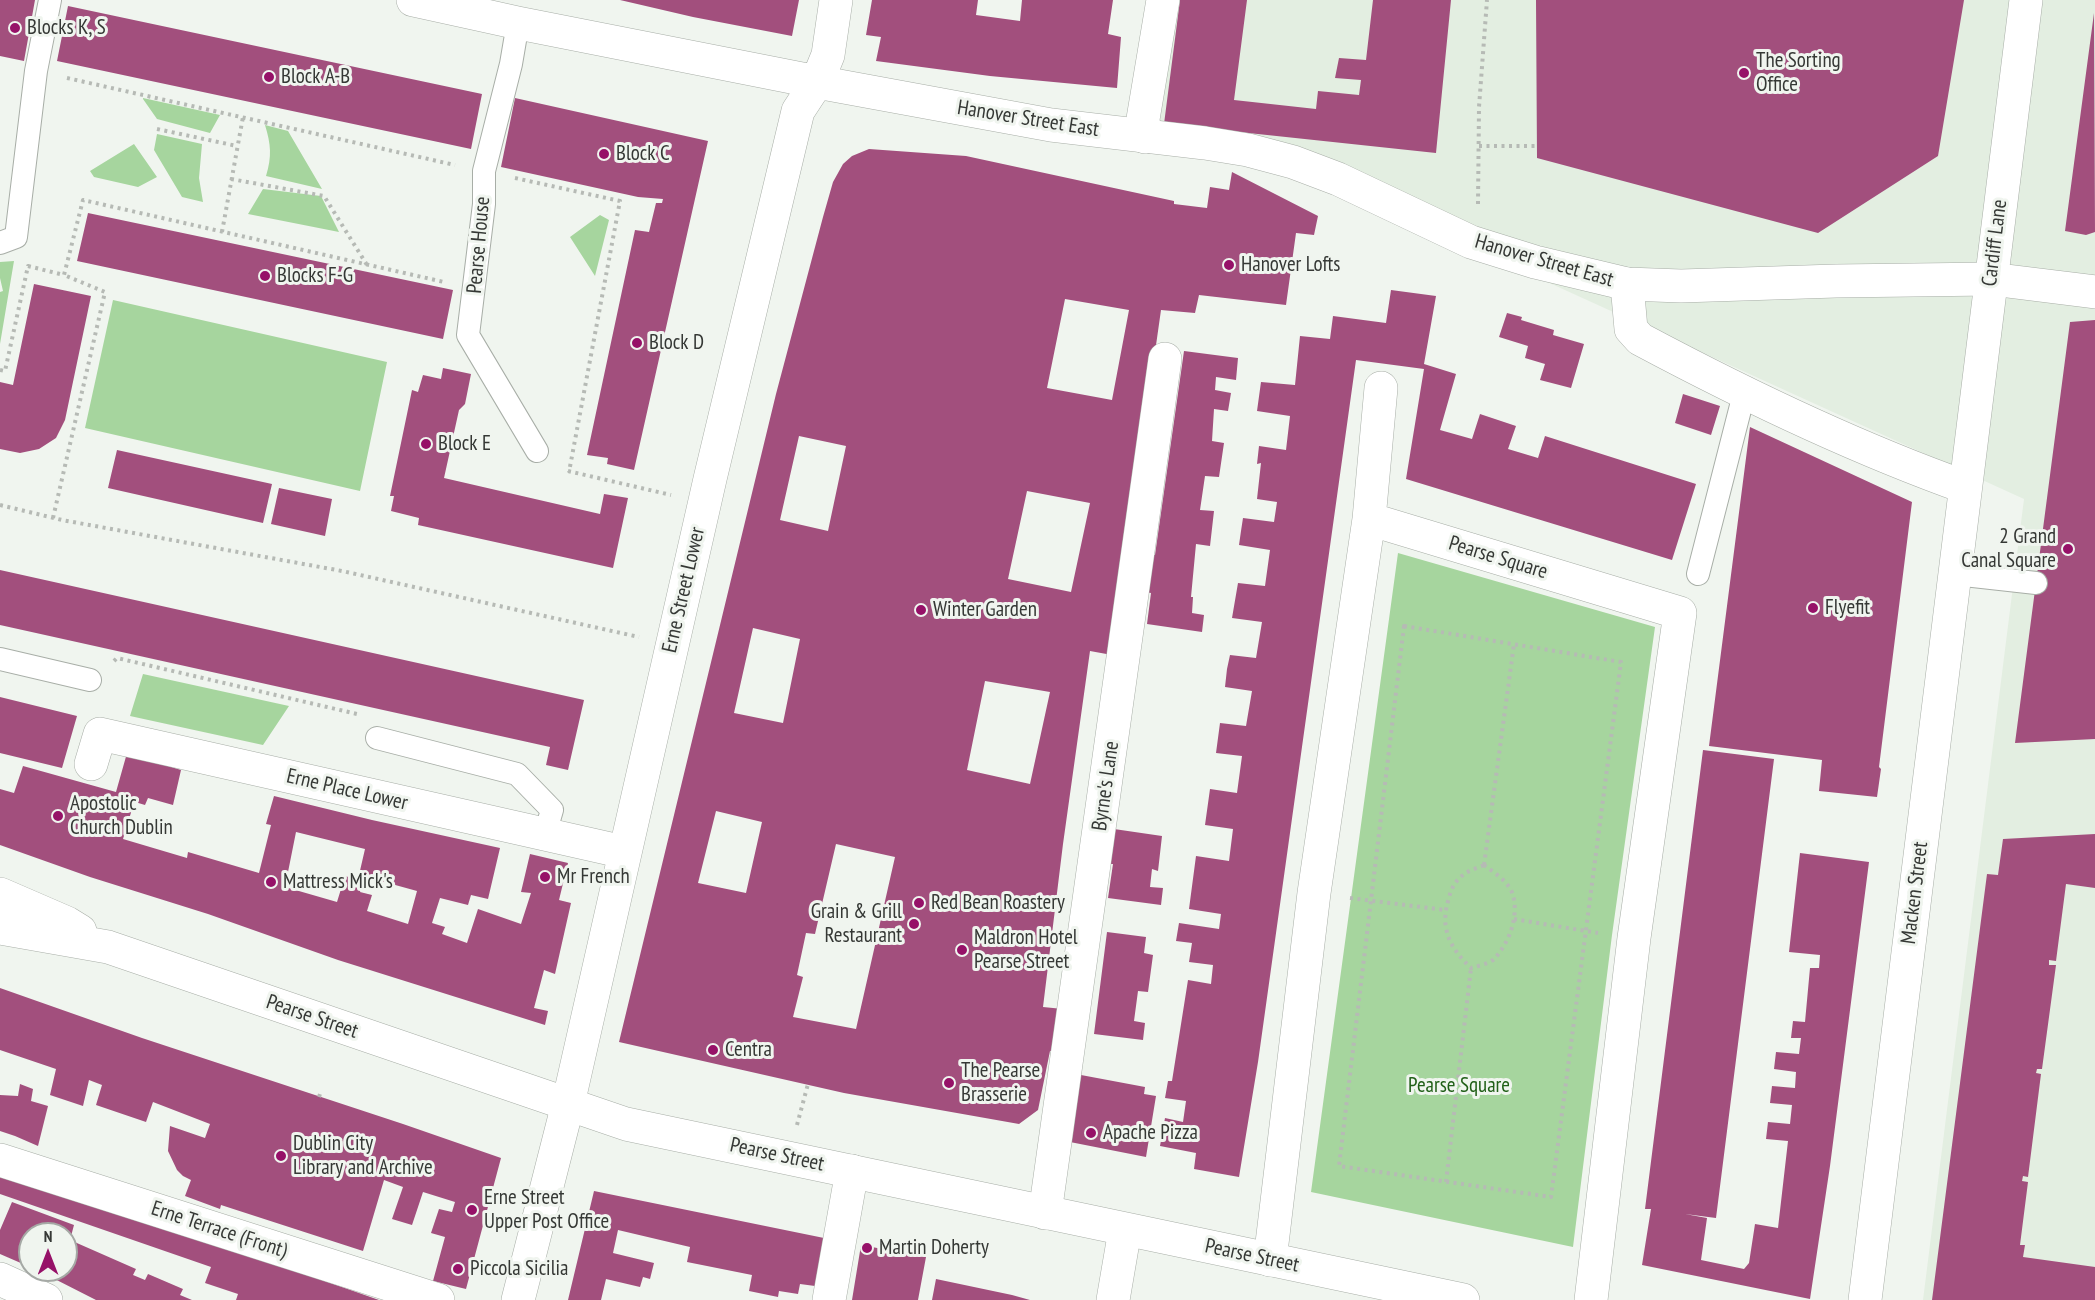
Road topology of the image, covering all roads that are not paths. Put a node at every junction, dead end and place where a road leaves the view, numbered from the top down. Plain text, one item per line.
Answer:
1 (50, 0) edge
2 (413, 0) edge
3 (836, 0) edge
4 (1162, 0) edge
5 (2026, 0) edge
6 (518, 24) junction
7 (817, 82) junction
8 (1145, 137) junction
9 (0, 243) edge
10 (1991, 279) junction
11 (1626, 284) junction
12 (2095, 292) edge
13 (1166, 360) dead end
14 (1381, 388) dead end
15 (1744, 394) junction
16 (537, 451) road end
17 (1965, 487) junction
18 (1369, 519) junction
19 (1698, 574) dead end
20 (1955, 574) junction
21 (2036, 583) dead end
22 (0, 659) edge
23 (90, 680) road end
24 (377, 738) road end
25 (91, 764) dead end
26 (544, 834) junction
27 (624, 852) junction
28 (0, 894) edge
29 (0, 928) edge
30 (108, 947) junction
31 (568, 1104) junction
32 (0, 1160) edge
33 (852, 1171) junction
34 (1045, 1213) junction
35 (1125, 1230) junction
36 (1270, 1260) junction
37 (0, 1279) edge
38 (1414, 1295) edge
39 (46, 1300) edge
40 (438, 1300) edge
41 (518, 1300) edge
42 (829, 1300) edge
43 (1113, 1300) edge
44 (1463, 1300) edge
45 (1591, 1300) edge
46 (1865, 1300) edge

1 - 9 lane
2 - 6 street, Hanover Street East
3 - 7 street, Erne Street Lower
4 - 8 street
5 - 10 street, Cardiff Lane
6 - 7 street, Hanover Street East
6 - 16 lane, Pearse House
7 - 8 street, Hanover Street East
7 - 27 street, Erne Street Lower
8 - 11 street, Hanover Street East
10 - 11 street, Hanover Street East
10 - 12 street, Hanover Street East
10 - 17 street, Cardiff Lane
11 - 15 street, Hanover Street East
13 - 34 street, Byrne's Lane
14 - 18 street
15 - 17 street, Hanover Street East
15 - 19 lane
17 - 20 street, Macken Street
18 - 36 street
18 - 45 street, Pearse Square
20 - 21 lane
20 - 46 street, Macken Street
22 - 23 lane
24 - 26 lane
25 - 26 street, Erne Place Lower
26 - 27 street, Erne Place Lower
27 - 31 street, Erne Street Lower
28 - 30 street, Pearse Street
29 - 30 street, Pearse Street
30 - 31 street, Pearse Street
31 - 33 street, Pearse Street
31 - 41 street, Erne Street Lower
32 - 40 street, Erne Terrace (Front)
33 - 34 street, Pearse Street
33 - 42 street
34 - 35 street, Pearse Street
35 - 36 street, Pearse Street
35 - 43 street
36 - 38 street, Pearse Street
37 - 39 street
38 - 44 street, Pearse Street

